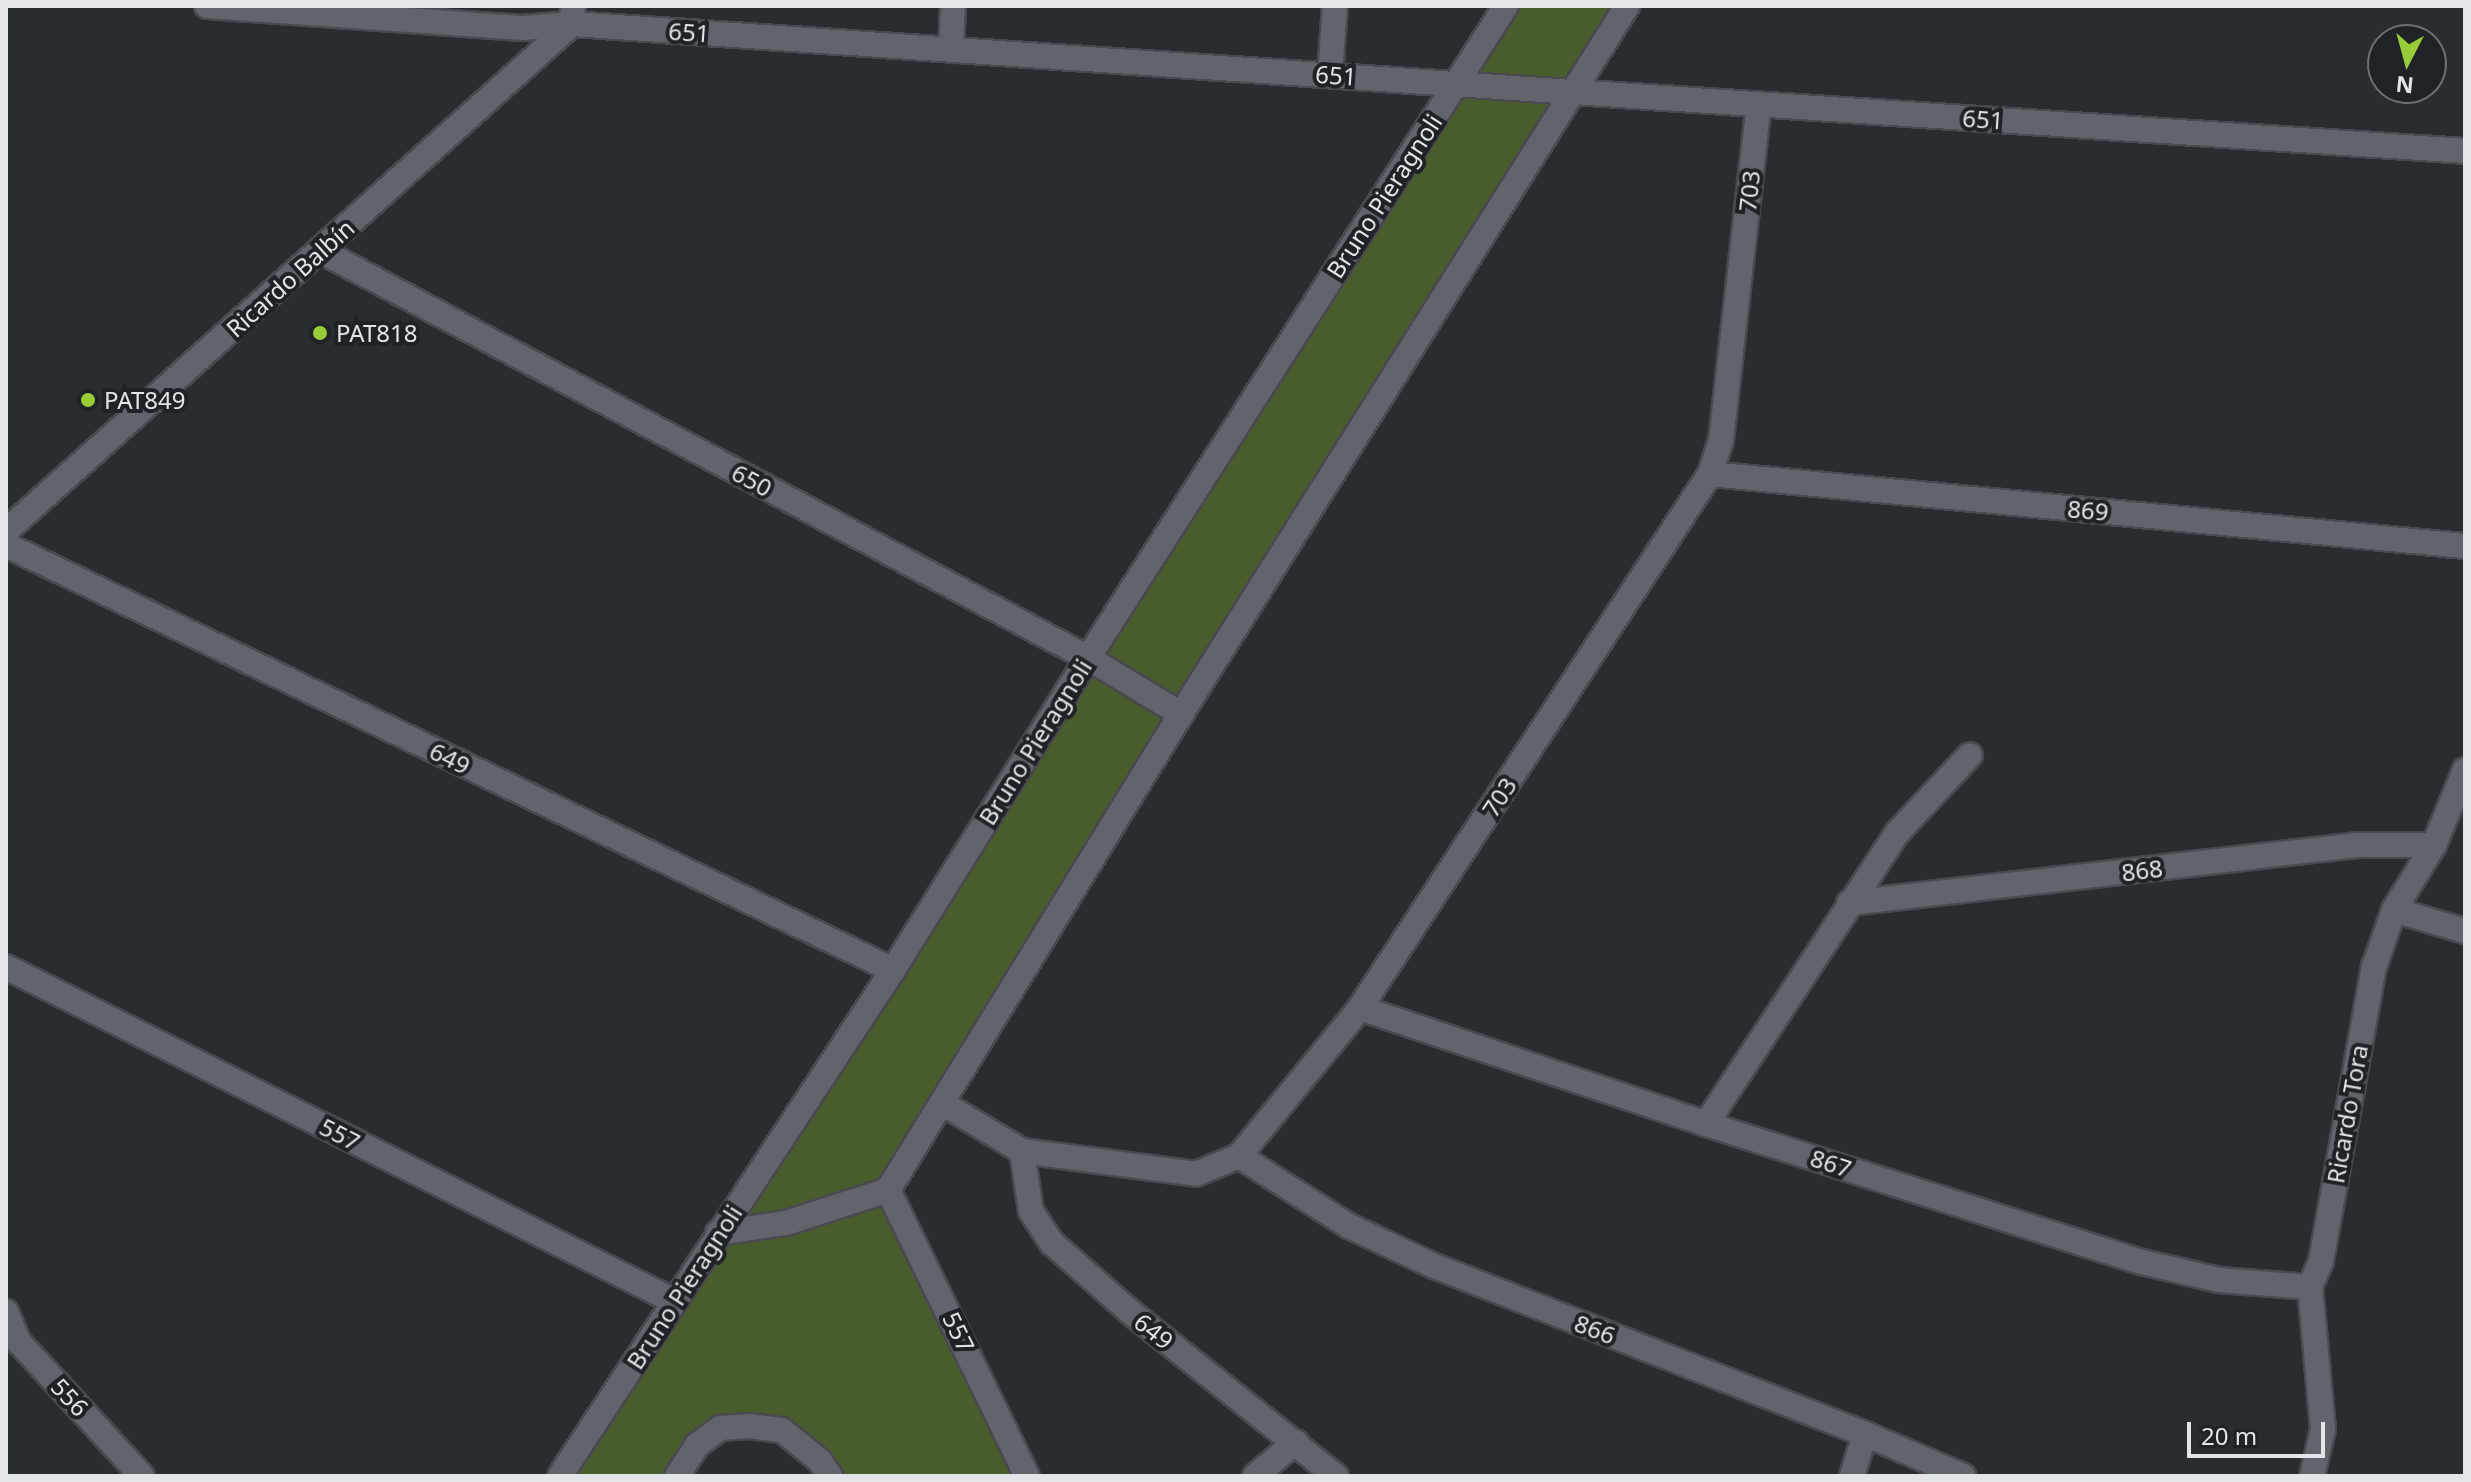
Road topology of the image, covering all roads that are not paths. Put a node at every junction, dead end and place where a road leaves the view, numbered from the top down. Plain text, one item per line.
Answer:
1 (207, 6) edge
2 (953, 6) edge
3 (1335, 6) edge
4 (1506, 6) edge
5 (1627, 6) edge
6 (573, 15) edge
7 (523, 17) edge
8 (951, 50) junction
9 (1330, 75) junction
10 (1456, 83) junction
11 (1573, 92) junction
12 (1759, 104) junction
13 (2465, 151) edge
14 (321, 251) junction
15 (1710, 474) junction
16 (6, 531) edge
17 (6, 545) edge
18 (2465, 546) edge
19 (1088, 658) junction
20 (1181, 714) junction
21 (1970, 755) dead end
22 (2465, 770) edge
23 (2434, 845) junction
24 (1849, 903) junction
25 (2394, 910) junction
26 (2465, 931) edge
27 (6, 967) edge
28 (893, 970) junction
29 (1360, 1008) junction
30 (942, 1103) junction
31 (1706, 1124) junction
32 (1022, 1151) junction
33 (1239, 1156) junction
34 (888, 1190) junction
35 (718, 1233) junction
36 (2310, 1287) junction
37 (674, 1301) junction
38 (6, 1312) edge
39 (1865, 1434) junction
40 (1296, 1442) junction
41 (142, 1476) edge
42 (560, 1476) edge
43 (677, 1476) edge
44 (830, 1476) edge
45 (1027, 1476) edge
46 (1255, 1476) edge
47 (1336, 1476) edge
48 (1852, 1476) edge
49 (1963, 1476) edge
50 (2312, 1476) edge

1 - 7 street, 651
2 - 8 street
3 - 9 street
4 - 10 street, Bruno Pieragnoli
5 - 11 street
6 - 7 street, 651
6 - 8 street, 651
6 - 14 street, Ricardo Balbín
8 - 9 street, 651
9 - 10 street, 651
10 - 11 street, 651
10 - 19 street, Bruno Pieragnoli
11 - 12 street, 651
11 - 20 street
12 - 13 street, 651
12 - 15 street, 703
14 - 16 street, Ricardo Balbín
14 - 19 street, 650
15 - 18 street, 869
15 - 29 street, 703
17 - 28 street, 649
19 - 20 street, 650
19 - 28 street, Bruno Pieragnoli
20 - 30 street
21 - 24 street
22 - 23 street, Ricardo Tora
23 - 24 street, 868
23 - 25 street, Ricardo Tora
24 - 31 street
25 - 26 street
25 - 36 street, Ricardo Tora
27 - 37 street, 557
28 - 35 street, Bruno Pieragnoli
29 - 31 street, 867
29 - 33 street, 703
30 - 32 street, 703
30 - 34 street
31 - 36 street, 867
32 - 33 street, 703
32 - 40 street, 649
33 - 39 street, 866
34 - 35 street
34 - 45 street, 557
35 - 37 street, Bruno Pieragnoli
36 - 50 street, Ricardo Tora
37 - 42 street, Bruno Pieragnoli
38 - 41 street, 556
39 - 48 street
39 - 49 street, 866
40 - 46 street
40 - 47 street, 649
43 - 44 street

